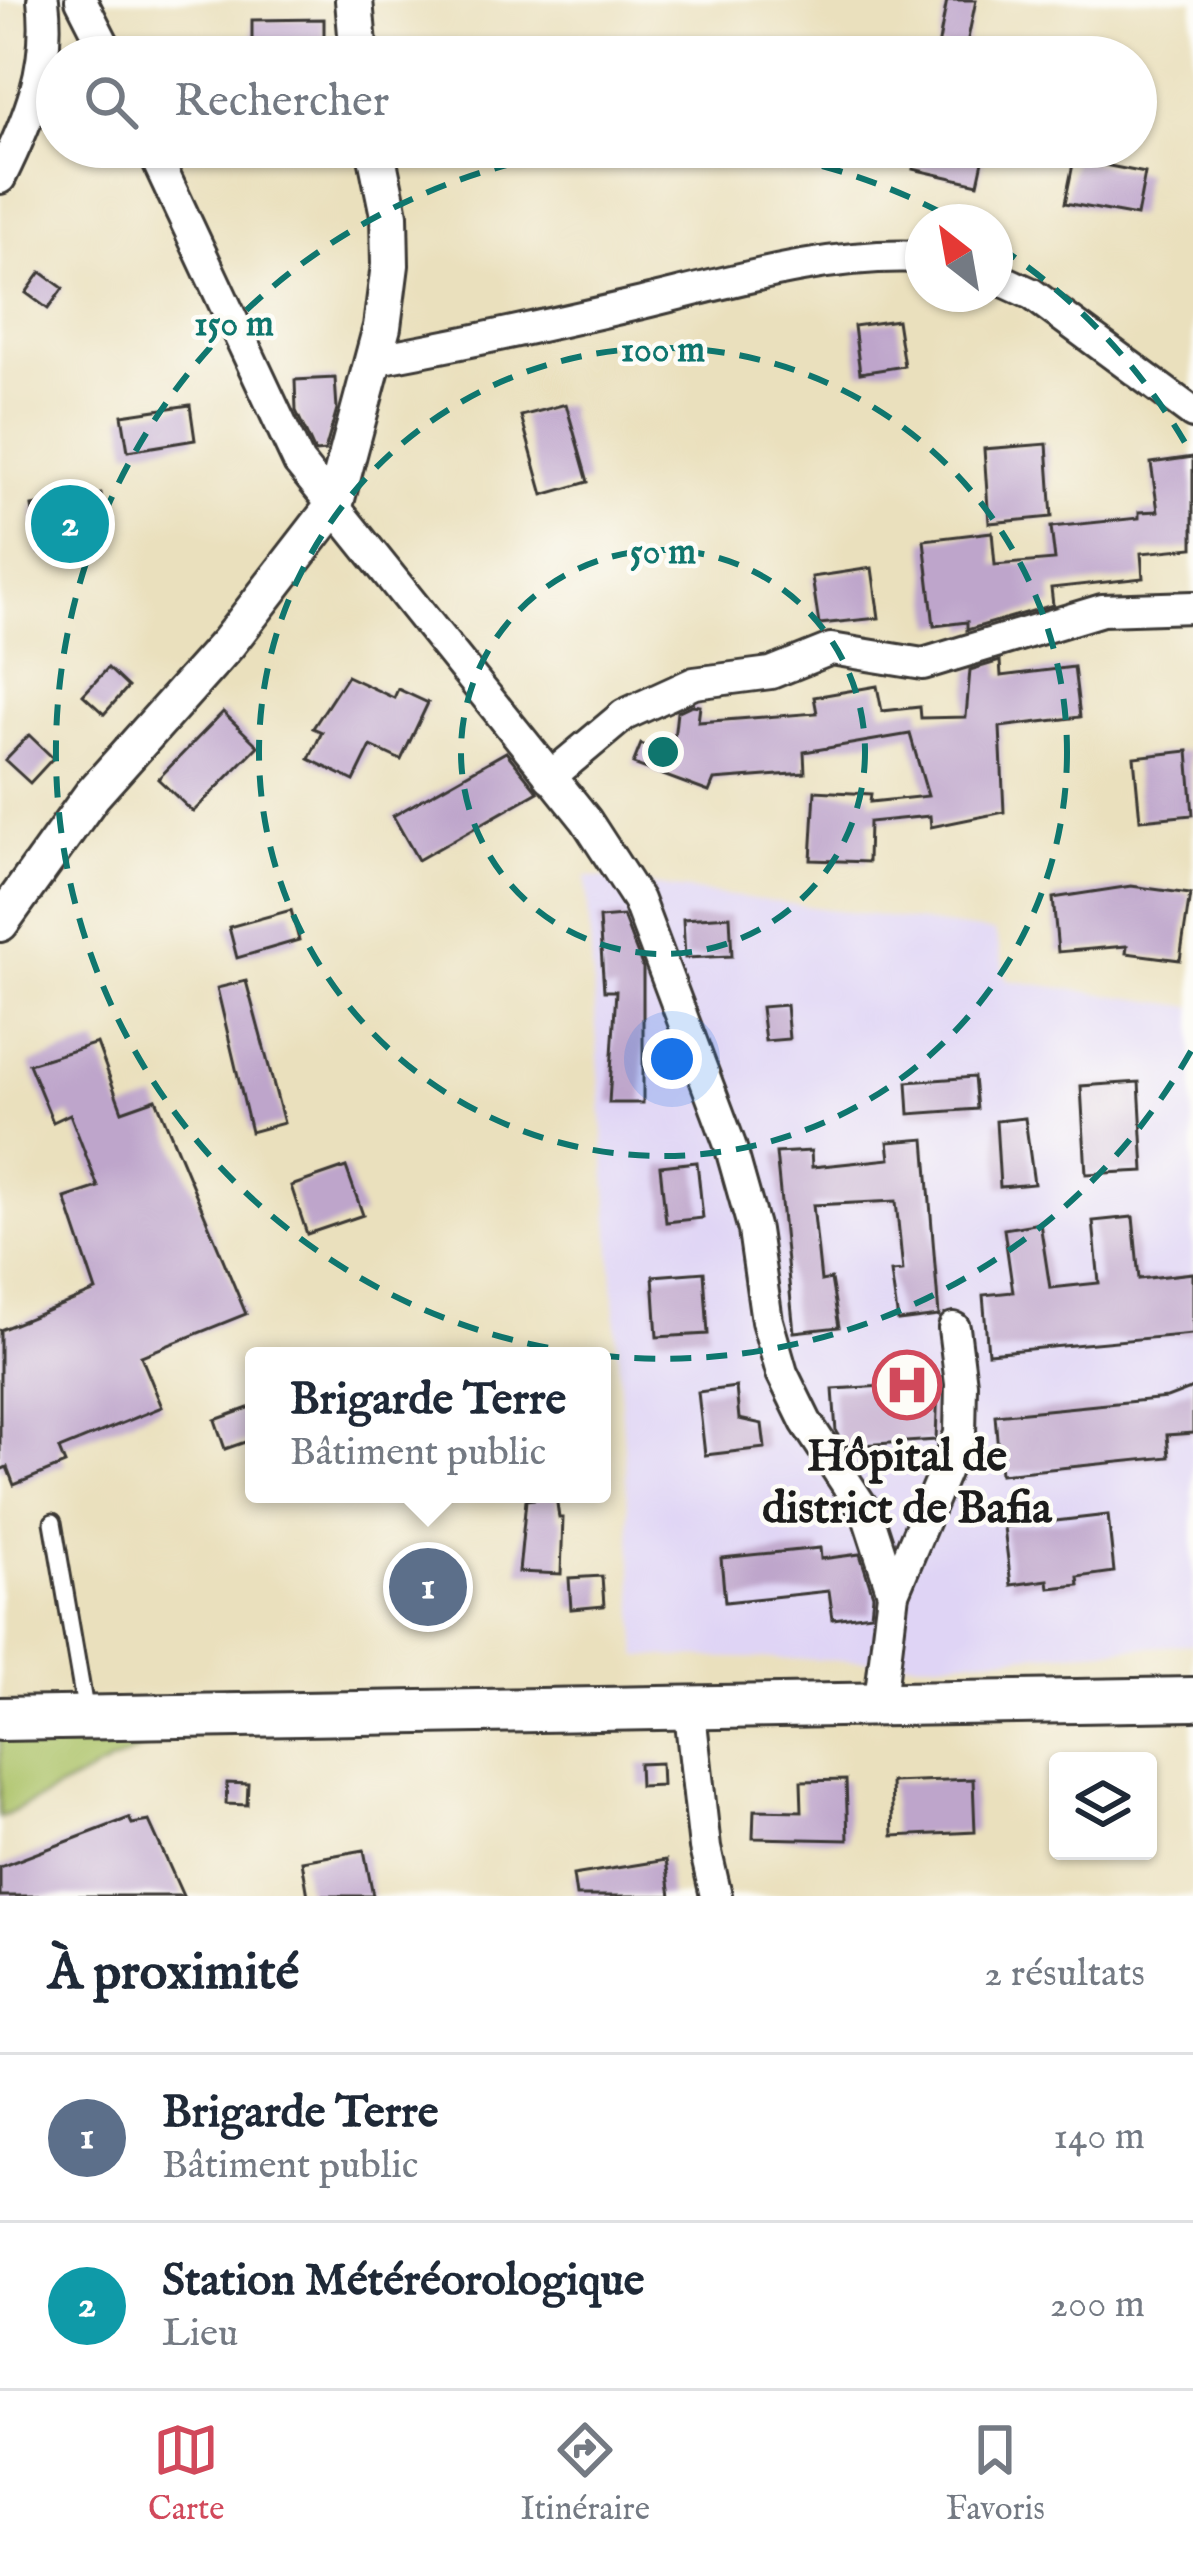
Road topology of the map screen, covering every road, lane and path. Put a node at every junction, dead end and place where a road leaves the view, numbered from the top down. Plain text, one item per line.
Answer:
1 (43, 0) edge
2 (81, 0) edge
3 (354, 0) edge
4 (45, 36) edge
5 (99, 36) edge
6 (357, 36) edge
7 (36, 104) edge
8 (161, 168) edge
9 (380, 168) edge
10 (0, 178) edge
11 (905, 256) edge
12 (1013, 286) edge
13 (371, 360) junction
14 (1193, 413) edge
15 (334, 506) junction
16 (1193, 607) edge
17 (550, 776) junction
18 (0, 923) edge
19 (954, 1328) dead end
20 (53, 1522) dead end
21 (893, 1593) junction
22 (1193, 1699) edge
23 (880, 1701) junction
24 (689, 1704) junction
25 (86, 1717) junction
26 (0, 1719) edge
27 (716, 1896) edge

1 - 4 street
2 - 5 street
3 - 6 street
7 - 10 street
8 - 15 street
9 - 13 street
11 - 13 street
12 - 14 street
13 - 15 street
15 - 17 street
15 - 18 street
16 - 17 street
17 - 21 street
19 - 21 street
20 - 25 lane
21 - 23 street
22 - 23 main road
23 - 24 main road
24 - 25 main road
24 - 27 street
25 - 26 main road

